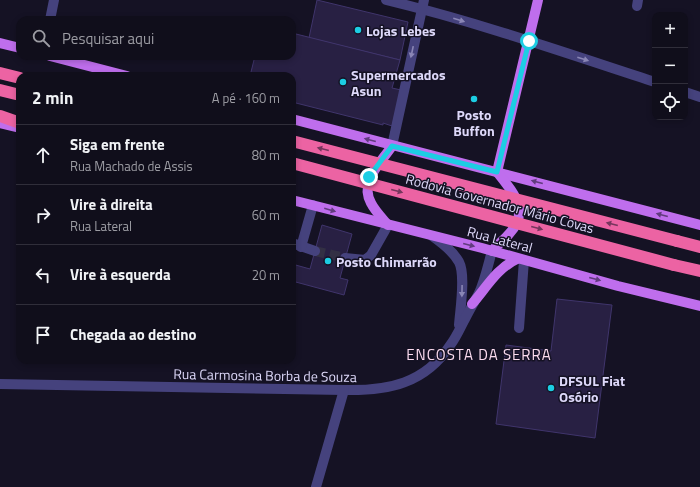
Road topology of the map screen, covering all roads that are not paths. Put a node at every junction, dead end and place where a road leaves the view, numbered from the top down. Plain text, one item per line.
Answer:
1 (54, 0) edge
2 (386, 0) edge
3 (538, 0) edge
4 (423, 4) edge
5 (51, 16) edge
6 (529, 41) junction
7 (0, 43) edge
8 (16, 47) edge
9 (65, 60) edge
10 (112, 72) edge
11 (0, 73) edge
12 (16, 77) edge
13 (652, 81) edge
14 (0, 90) edge
15 (16, 93) edge
16 (688, 93) edge
17 (700, 97) edge
18 (0, 116) edge
19 (296, 120) edge
20 (16, 122) edge
21 (0, 123) edge
22 (16, 127) edge
23 (296, 142) edge
24 (392, 146) junction
25 (296, 164) edge
26 (497, 172) junction
27 (296, 201) edge
28 (313, 205) junction
29 (388, 225) junction
30 (700, 225) edge
31 (432, 236) junction
32 (297, 245) edge
33 (700, 247) edge
34 (315, 251) tunnel mouth
35 (492, 251) junction
36 (345, 258) tunnel mouth
37 (521, 260) junction
38 (700, 271) edge
39 (472, 304) junction
40 (700, 306) edge
41 (519, 328) dead end
42 (458, 331) junction
43 (0, 384) edge
44 (344, 390) junction
45 (316, 487) edge

1 - 5 street
2 - 4 street
3 - 6 main road
4 -> 6 street
4 -> 24 street
6 -> 13 street
6 - 26 main road
7 - 8 main road
9 - 10 main road
11 - 12 highway
14 - 15 highway
16 - 17 street
18 - 20 highway
24 -> 19 main road
21 - 22 main road
33 -> 23 highway, Rodovia Governador Mário Covas, bridge
24 - 26 main road
24 - 29 main road
25 -> 38 highway, Rodovia Governador Mário Covas, bridge
30 -> 26 main road
26 - 35 main road
27 - 28 main road, Rua Lateral
28 -> 29 main road, Rua Lateral
28 - 32 street
29 - 31 main road, Rua Lateral
29 - 36 street
31 -> 35 main road, Rua Lateral
31 -> 42 street
32 - 34 street
35 - 37 main road, Rua Lateral
35 - 39 street, Rua Carmosina Borba de Souza
37 - 39 main road
37 -> 40 main road, Rua Lateral
37 - 41 street
39 - 42 street, Rua Carmosina Borba de Souza
42 - 44 street, Rua Carmosina Borba de Souza
43 - 44 street, Rua Carmosina Borba de Souza
44 - 45 street

